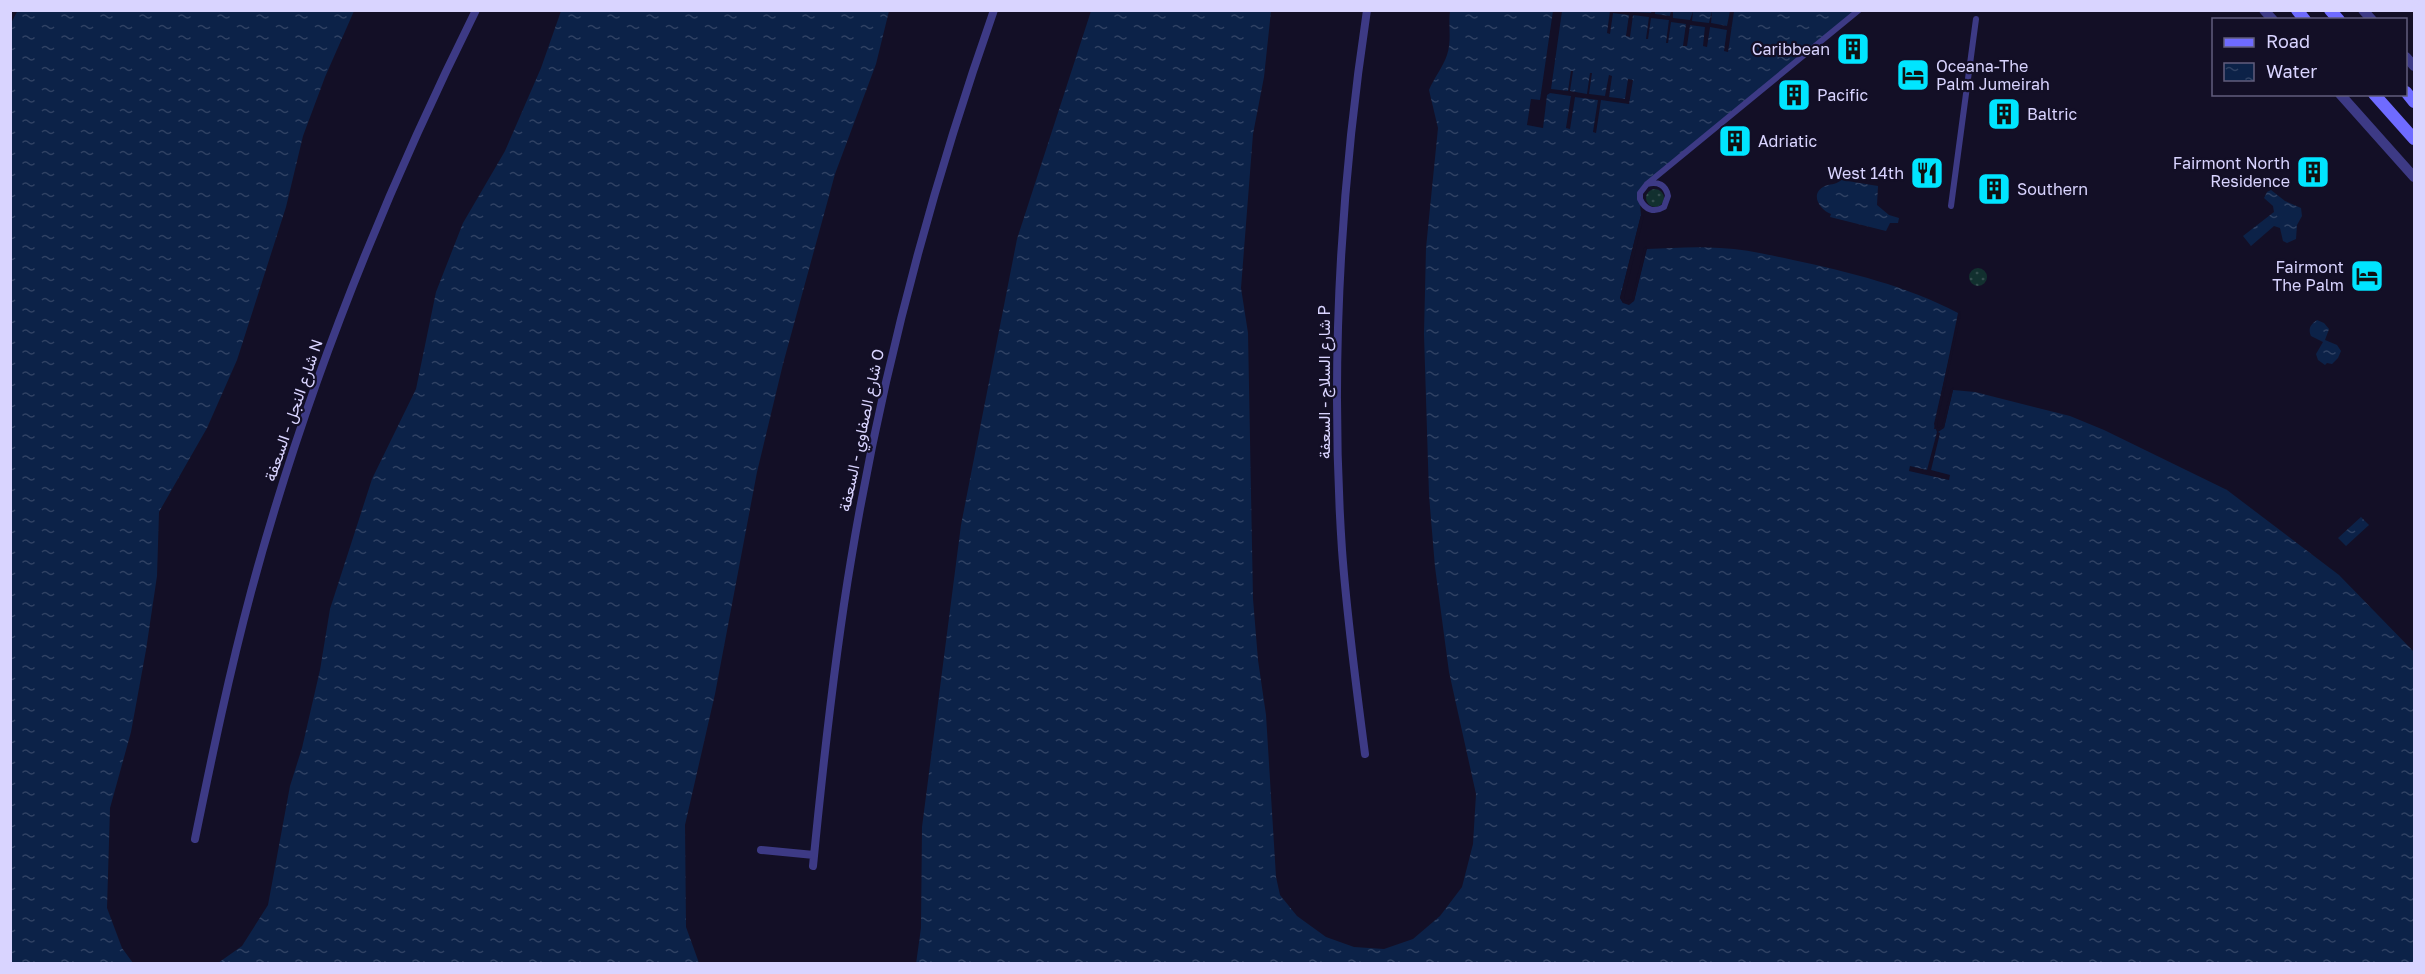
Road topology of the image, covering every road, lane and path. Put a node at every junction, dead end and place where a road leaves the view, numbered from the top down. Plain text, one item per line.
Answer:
1 (476, 10) edge
2 (994, 10) edge
3 (1366, 10) edge
4 (1858, 10) edge
5 (1976, 19) dead end
6 (2342, 96) edge
7 (2376, 96) edge
8 (2415, 139) edge
9 (2415, 177) edge
10 (1647, 184) junction
11 (1951, 206) dead end
12 (1365, 754) dead end
13 (195, 839) dead end
14 (761, 850) dead end
15 (814, 855) junction
16 (813, 866) dead end

1 - 13 street, شارع النجل - السعفة N
2 - 15 street, شارع الصفاوي - السعفة O
3 - 12 street, شارع السلاج - السعفة P
4 - 10 street
5 - 11 street
6 - 9 street
7 - 8 main road
10 - 10 street
14 - 15 street
15 - 16 street, شارع الصفاوي - السعفة O

